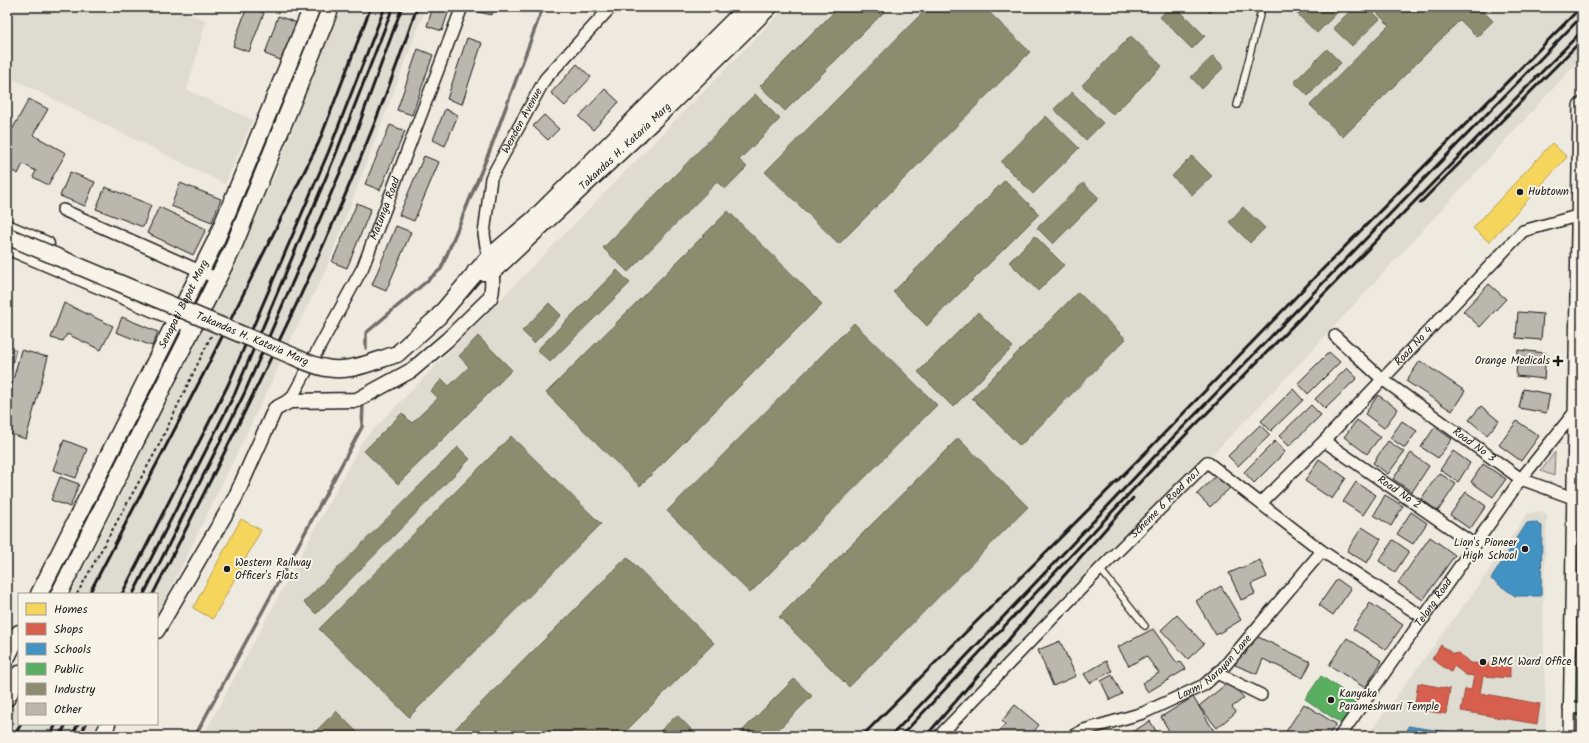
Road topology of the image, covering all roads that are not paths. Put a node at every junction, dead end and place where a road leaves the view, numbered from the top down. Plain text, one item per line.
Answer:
1 (312, 7) edge
2 (331, 7) edge
3 (462, 7) edge
4 (611, 7) edge
5 (747, 7) edge
6 (769, 7) edge
7 (1262, 7) edge
8 (1582, 103) edge
9 (1237, 105) dead end
10 (650, 114) junction
11 (63, 210) dead end
12 (1580, 216) edge
13 (7, 227) edge
14 (7, 236) edge
15 (7, 247) edge
16 (490, 265) junction
17 (201, 271) junction
18 (218, 279) junction
19 (184, 303) junction
20 (176, 319) junction
21 (194, 327) junction
22 (1335, 336) dead end
23 (151, 369) junction
24 (168, 378) junction
25 (1382, 379) junction
26 (290, 401) junction
27 (1574, 413) junction
28 (1324, 441) junction
29 (114, 442) junction
30 (131, 451) junction
31 (1521, 479) junction
32 (1577, 498) edge
33 (1261, 504) junction
34 (1475, 545) junction
35 (1322, 551) junction
36 (1100, 569) junction
37 (42, 587) edge
38 (66, 592) edge
39 (1576, 599) edge
40 (1424, 618) junction
41 (1145, 626) dead end
42 (158, 629) edge
43 (18, 635) edge
44 (7, 657) edge
45 (1217, 673) junction
46 (14, 678) edge
47 (1261, 695) dead end
48 (7, 698) edge
49 (1569, 708) junction
50 (1582, 708) edge
51 (108, 725) edge
52 (102, 736) edge
53 (939, 736) edge
54 (1073, 736) edge
55 (1340, 736) edge
56 (1569, 736) edge

1 - 17 main road, Senapati Bapat Marg
2 - 18 main road, Senapati Bapat Marg
3 - 26 street, Matunga Road
4 - 16 street, Wenden Avenue
5 - 10 main road, Takandas H. Kataria Marg
6 - 10 main road, Takandas H. Kataria Marg
7 - 9 lane
8 - 12 street
10 - 16 main road, Takandas H. Kataria Marg
11 - 17 street
12 - 25 street, Road No 4
12 - 27 street
13 - 19 street
14 - 16 main road, Takandas H. Kataria Marg, bridge
15 - 20 street
16 - 26 street
17 - 18 street
17 - 19 main road, Senapati Bapat Marg
18 - 21 main road, Senapati Bapat Marg
19 - 20 main road, Senapati Bapat Marg
20 - 21 street
20 - 23 main road, Senapati Bapat Marg
21 - 24 main road, Senapati Bapat Marg
22 - 25 street, Road No 3
23 - 24 street
23 - 29 main road, Senapati Bapat Marg
24 - 30 main road, Senapati Bapat Marg
25 - 28 street, Road No 4
25 - 31 street, Road No 3
26 - 42 street
27 - 31 street, Telang Road
27 - 32 street
28 - 33 street, Road No 4
28 - 34 street, Road No 2
29 - 30 main road
29 - 37 main road, Senapati Bapat Marg
30 - 38 main road, Senapati Bapat Marg
31 - 32 street, Road No 3
31 - 34 street, Telang Road
32 - 39 street
33 - 35 street, Scheme 6 Road no.1
33 - 36 street, Scheme 6 Road no.1
34 - 40 street, Telang Road
35 - 40 street, Scheme 6 Road no.1
35 - 45 street, Laxmi Narayan Lane
36 - 41 lane
36 - 53 street, Scheme 6 Road no.1
37 - 38 main road
39 - 49 street
40 - 55 street, Telang Road
43 - 44 main road
45 - 47 street
45 - 54 street, Laxmi Narayan Lane
46 - 48 main road
49 - 50 street
49 - 56 street
51 - 52 street

